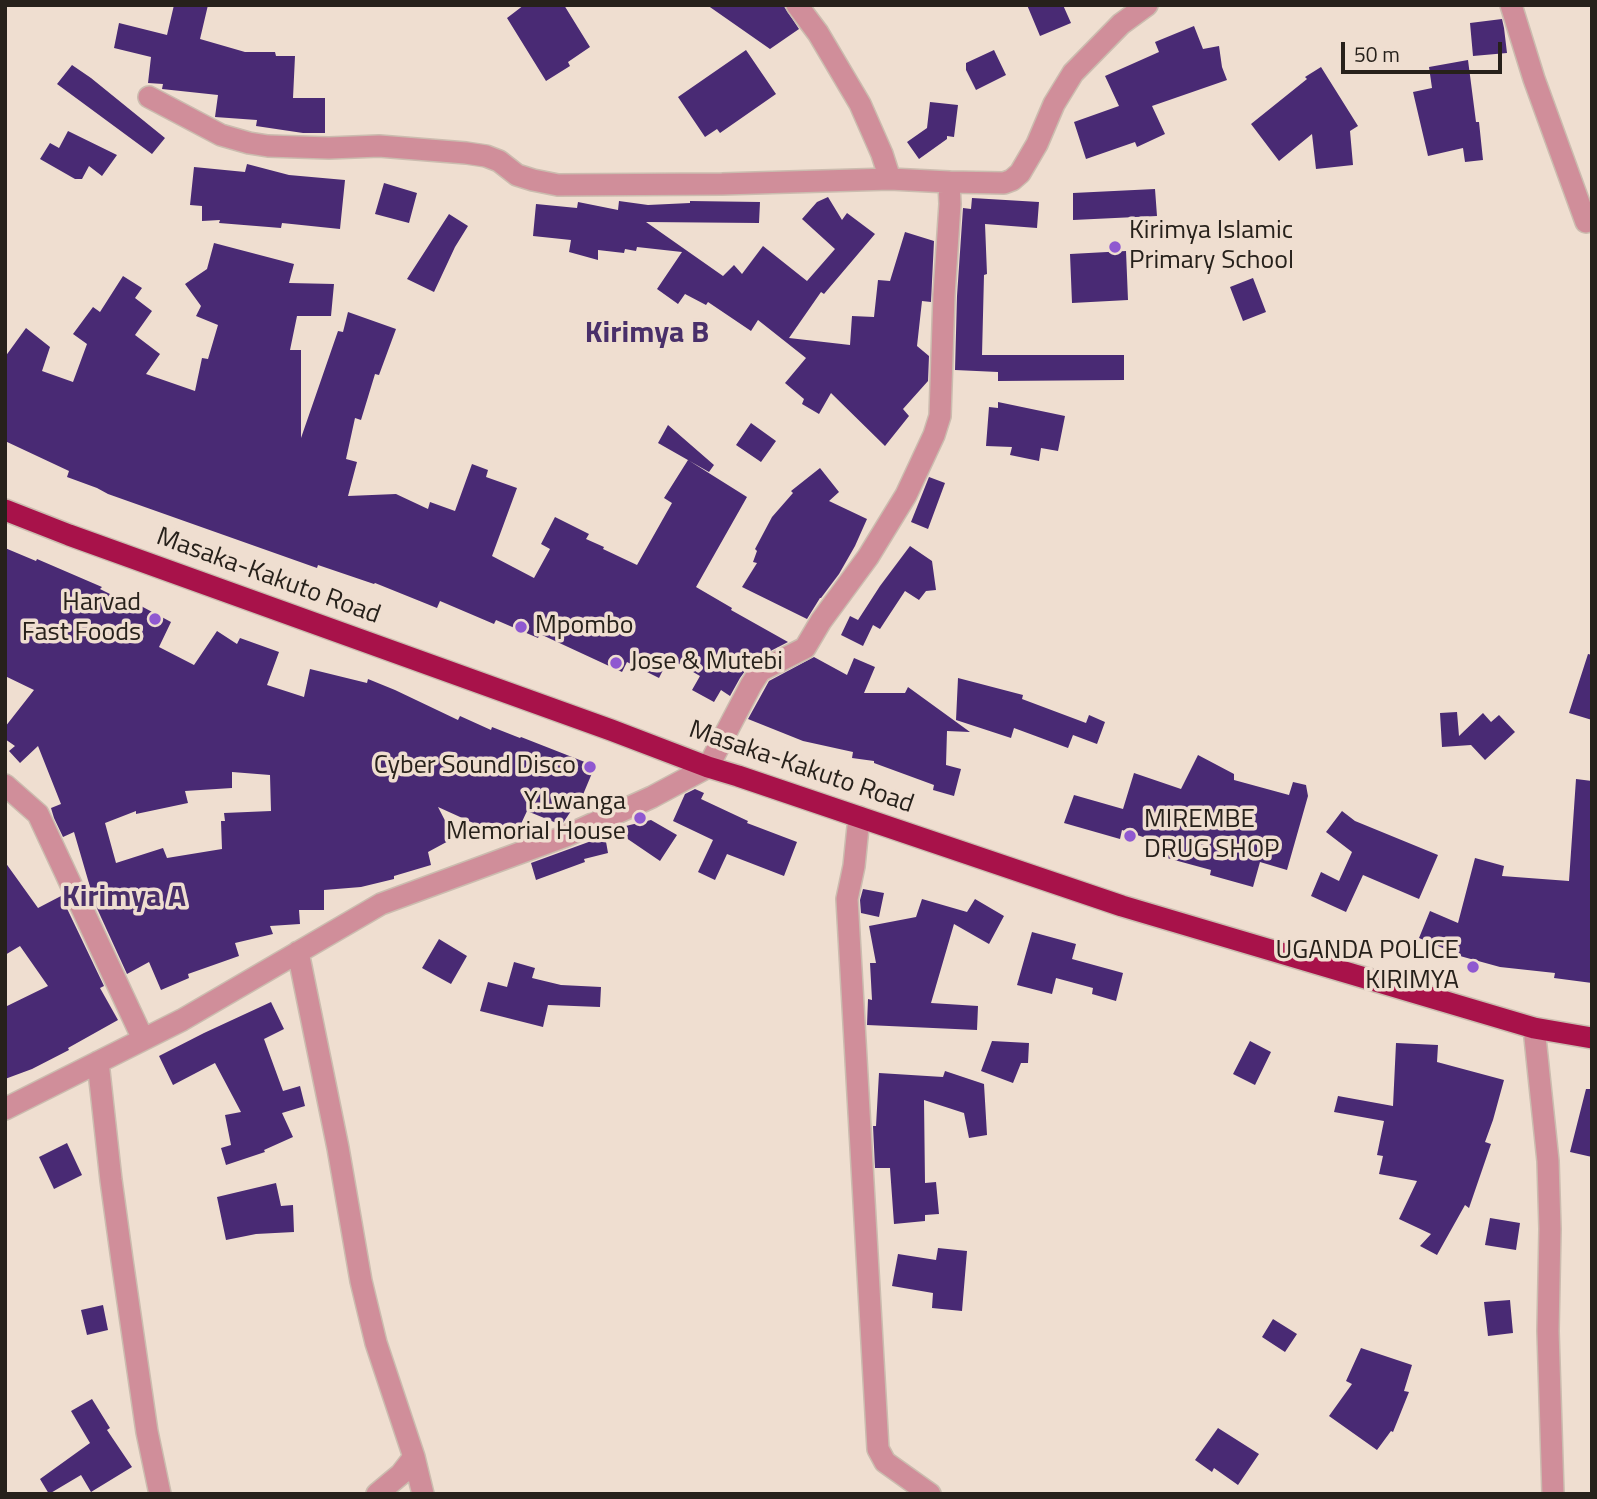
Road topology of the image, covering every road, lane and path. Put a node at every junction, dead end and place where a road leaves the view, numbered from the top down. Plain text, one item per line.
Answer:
1 (797, 5) edge
2 (1147, 5) edge
3 (1511, 5) edge
4 (149, 97) dead end
5 (890, 179) junction
6 (949, 182) junction
7 (1586, 222) dead end
8 (5, 510) edge
9 (708, 768) junction
10 (5, 785) edge
11 (859, 817) junction
12 (298, 952) junction
13 (1534, 1028) junction
14 (1592, 1038) edge
15 (143, 1039) junction
16 (98, 1062) junction
17 (5, 1109) edge
18 (414, 1458) junction
19 (160, 1494) edge
20 (377, 1494) edge
21 (423, 1494) edge
22 (930, 1494) edge
23 (1553, 1494) edge

1 - 5 street
2 - 6 street
3 - 7 street
4 - 5 street
5 - 6 street
6 - 9 street
8 - 9 highway, Masaka-Kakuto Road
9 - 11 highway, Masaka-Kakuto Road
9 - 12 street
10 - 15 street
11 - 13 highway, Masaka-Kakuto Road
11 - 22 street
12 - 15 street
12 - 18 street
13 - 14 highway, Masaka-Kakuto Road
13 - 23 street
15 - 16 street
16 - 17 street
16 - 19 street
18 - 20 street
18 - 21 street

